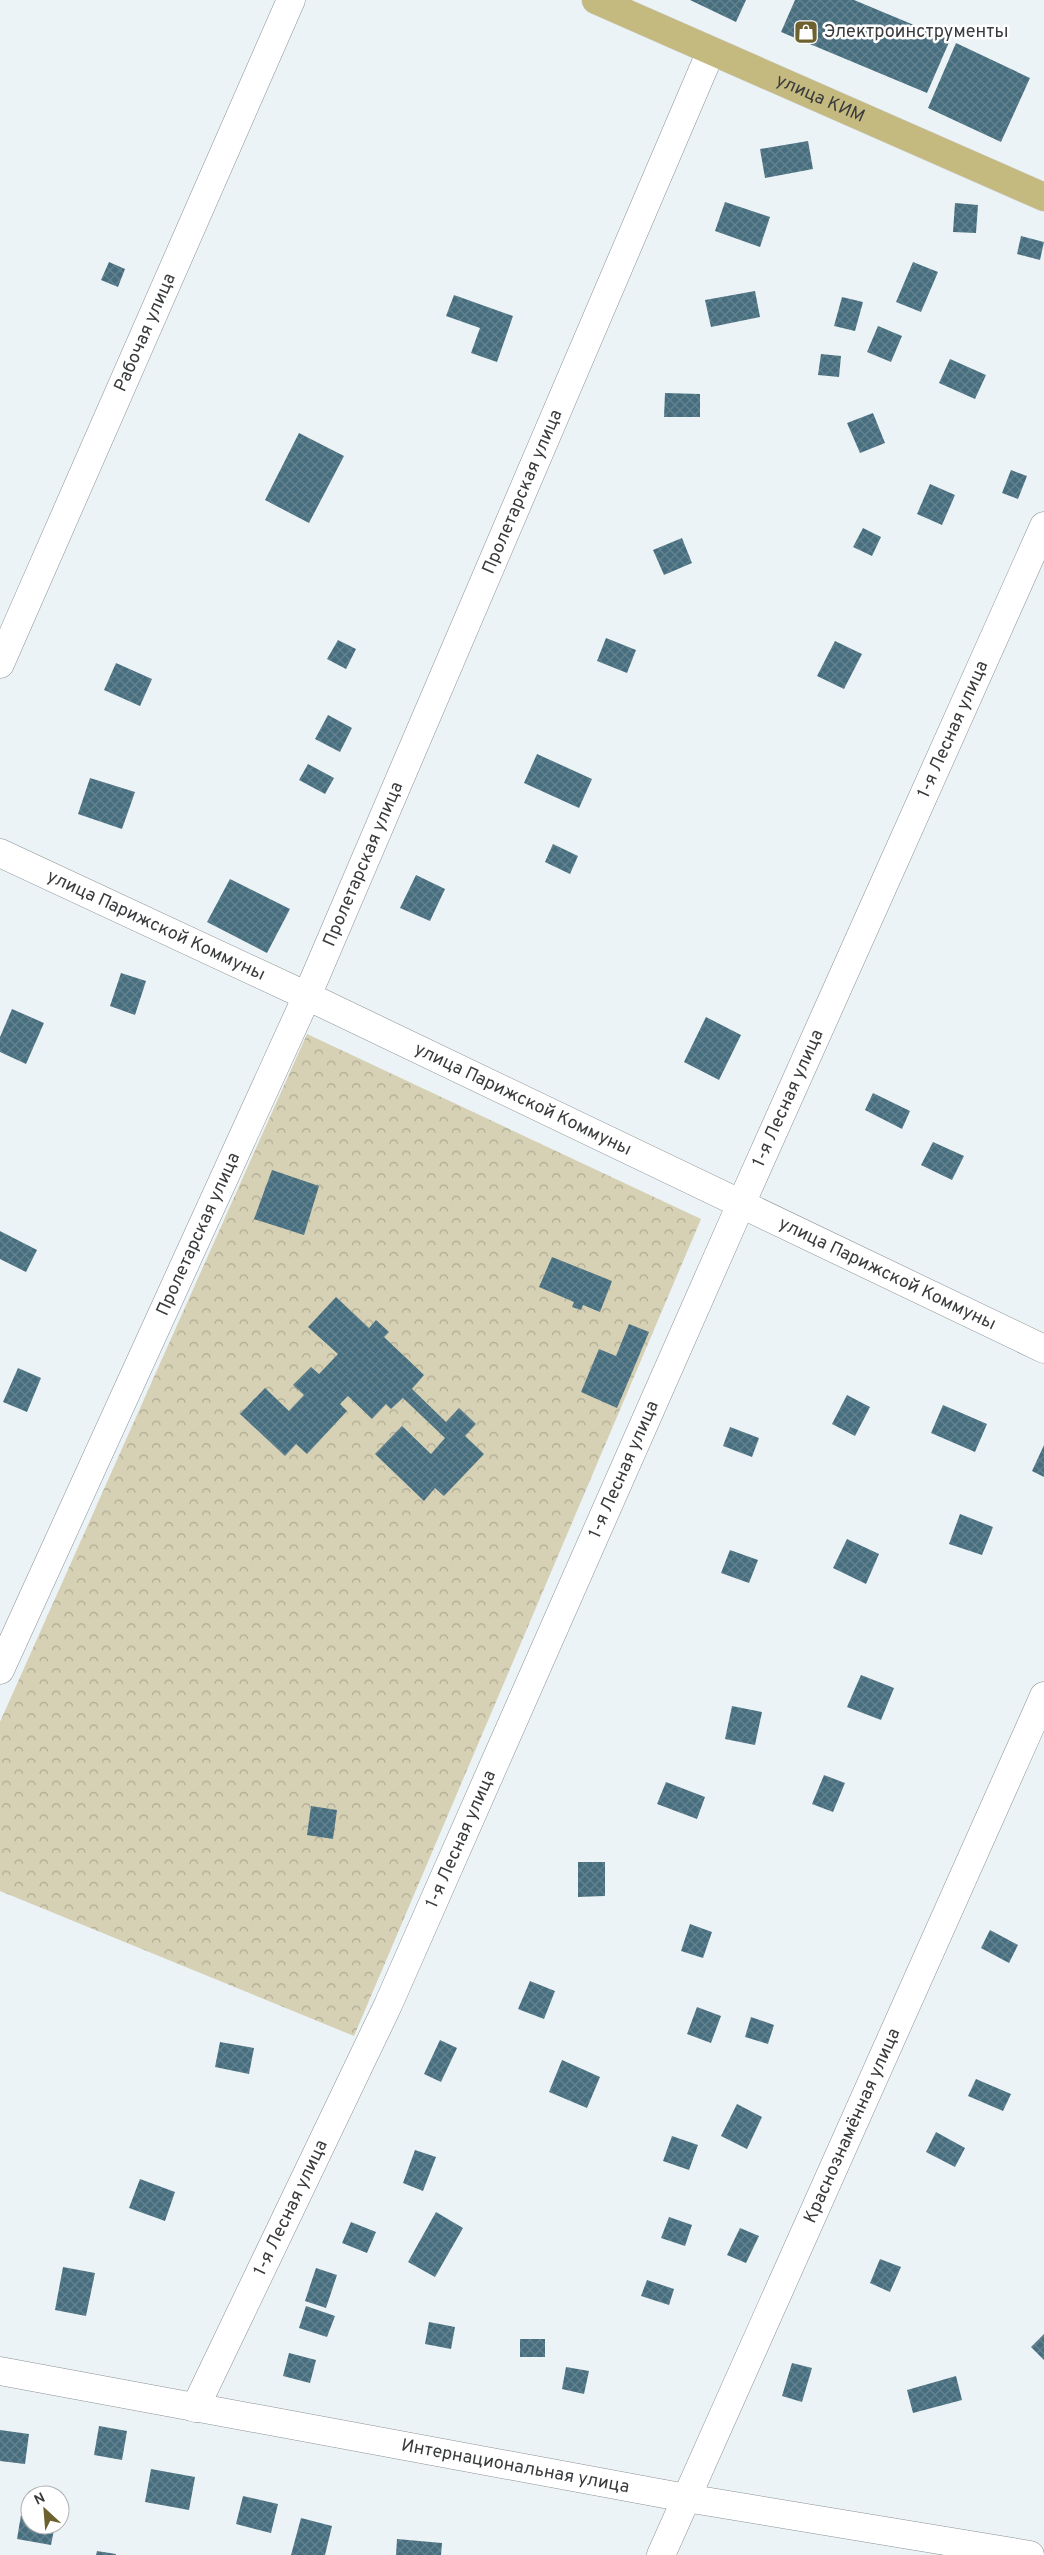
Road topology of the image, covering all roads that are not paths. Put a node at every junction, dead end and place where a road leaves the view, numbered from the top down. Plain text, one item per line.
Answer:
1 (291, 0) edge
2 (596, 0) edge
3 (711, 51) junction
4 (1044, 197) edge
5 (1044, 526) edge
6 (0, 664) edge
7 (0, 853) edge
8 (307, 996) junction
9 (741, 1204) junction
10 (1044, 1349) edge
11 (0, 1670) edge
12 (1044, 1696) edge
13 (0, 2371) edge
14 (195, 2408) junction
15 (686, 2498) junction
16 (661, 2555) edge
17 (1030, 2555) edge

1 - 6 street, Рабочая улица
2 - 3 main road, улица КИМ
3 - 4 main road, улица КИМ
3 - 8 street, Пролетарская улица
5 - 9 street, 1-я Лесная улица
7 - 8 street, улица Парижской Коммуны
8 - 9 street, улица Парижской Коммуны
8 - 11 street, Пролетарская улица
9 - 10 street, улица Парижской Коммуны
9 - 14 street, 1-я Лесная улица
12 - 15 street, Краснознамённая улица
13 - 14 street, Интернациональная улица
14 - 15 street, Интернациональная улица
15 - 16 street, Краснознамённая улица
15 - 17 street, Интернациональная улица

